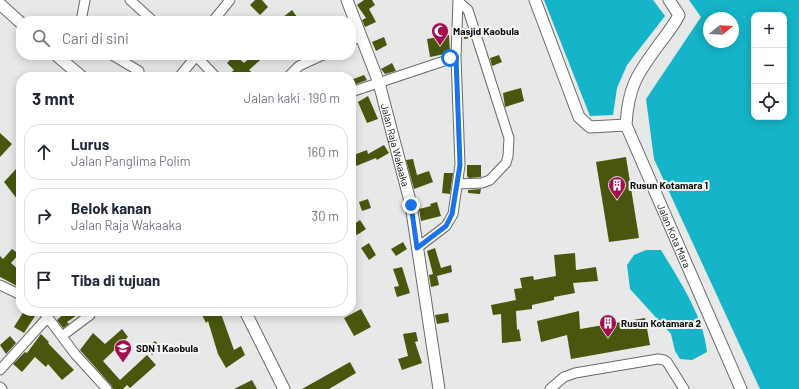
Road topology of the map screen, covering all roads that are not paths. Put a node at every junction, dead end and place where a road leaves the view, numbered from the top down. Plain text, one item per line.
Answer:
1 (85, 0) edge
2 (130, 0) edge
3 (230, 0) edge
4 (347, 0) edge
5 (535, 0) edge
6 (669, 0) edge
7 (459, 1) edge
8 (0, 4) edge
9 (82, 16) edge
10 (148, 16) edge
11 (217, 16) edge
12 (351, 16) edge
13 (16, 18) edge
14 (356, 39) edge
15 (456, 57) junction
16 (63, 60) edge
17 (121, 60) edge
18 (193, 60) edge
19 (200, 60) edge
20 (312, 60) edge
21 (139, 70) dead end
22 (76, 72) edge
23 (183, 72) edge
24 (211, 72) edge
25 (293, 72) edge
26 (379, 83) junction
27 (356, 90) edge
28 (626, 125) junction
29 (457, 184) junction
30 (417, 248) junction
31 (0, 285) edge
32 (16, 293) edge
33 (44, 316) edge
34 (46, 316) edge
35 (87, 316) edge
36 (248, 316) edge
37 (62, 336) junction
38 (0, 370) edge
39 (0, 387) edge
40 (2, 389) edge
41 (107, 389) edge
42 (284, 389) edge
43 (439, 389) edge
44 (550, 389) edge
45 (684, 389) edge
46 (741, 389) edge

1 - 9 street
2 - 10 street
3 - 11 street
4 - 12 street, Jalan Raja Wakaaka
5 - 28 street
6 - 28 street, Jalan Kota Mara
7 - 15 street
7 - 29 street
8 - 13 street
14 - 26 street, Jalan Raja Wakaaka
15 - 26 street
15 - 29 street
16 - 22 street
17 - 21 street
18 - 23 street
19 - 24 street
20 - 25 street
26 - 27 street
26 - 30 street, Jalan Raja Wakaaka
28 - 46 street, Jalan Kota Mara
29 - 30 street
30 - 43 street, Jalan Raja Wakaaka
31 - 32 street
33 - 38 street
34 - 37 street
35 - 37 street
36 - 42 street
37 - 41 street
39 - 40 street
44 - 45 street

